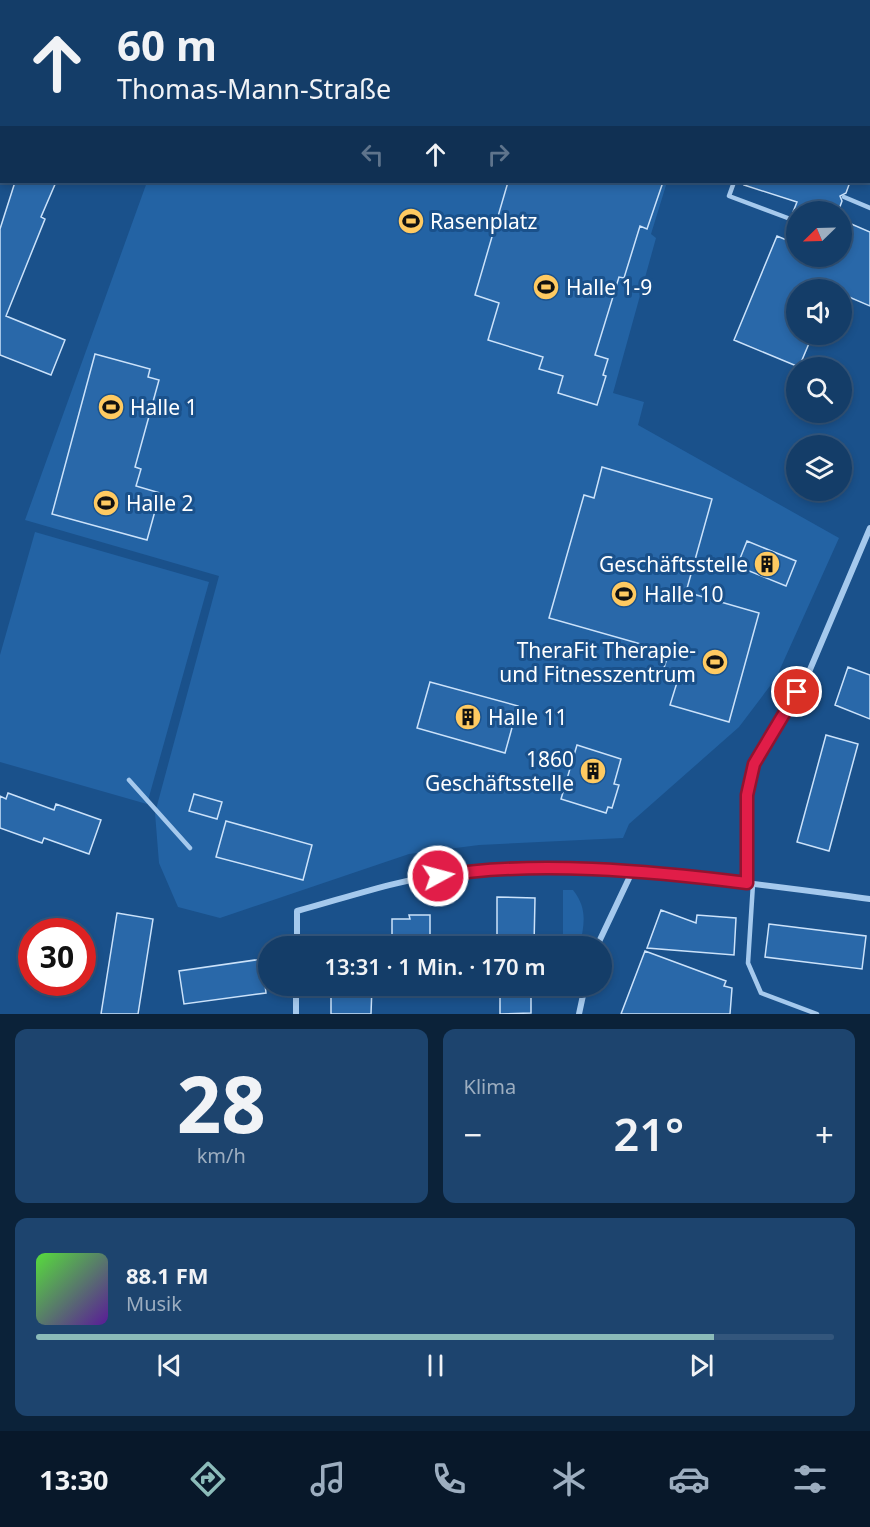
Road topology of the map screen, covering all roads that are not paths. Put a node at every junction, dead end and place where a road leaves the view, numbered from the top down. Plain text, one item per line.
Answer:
1 (734, 183) edge
2 (844, 197) dead end
3 (870, 208) edge
4 (786, 216) edge
5 (870, 528) edge
6 (129, 780) dead end
7 (190, 848) dead end
8 (632, 872) junction
9 (750, 883) junction
10 (870, 899) edge
11 (297, 936) edge
12 (602, 936) edge
13 (296, 996) edge
14 (583, 996) edge
15 (296, 1014) edge
16 (579, 1014) edge
17 (817, 1014) edge

1 - 4 lane
2 - 3 lane
5 - 9 street
6 - 7 lane
8 - 9 street
8 - 11 street
8 - 12 street
9 - 10 street
9 - 17 lane
13 - 15 street
14 - 16 street

